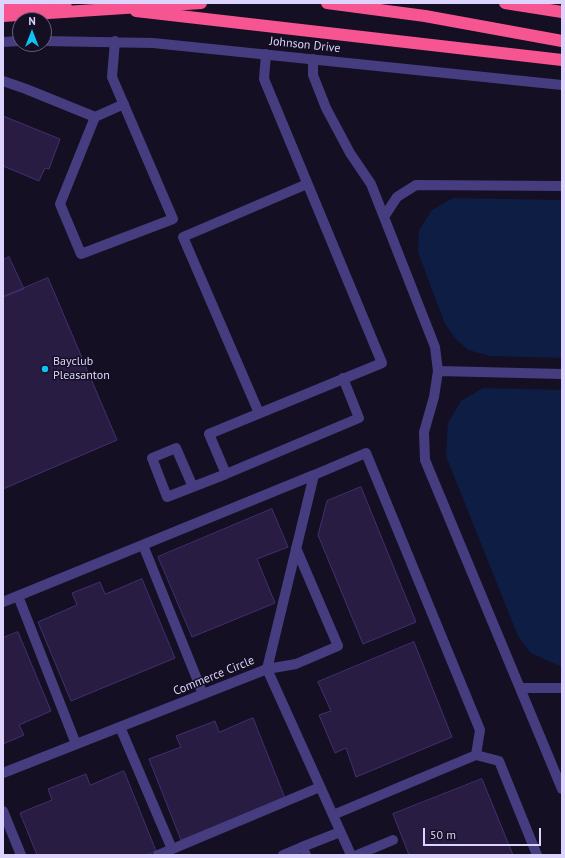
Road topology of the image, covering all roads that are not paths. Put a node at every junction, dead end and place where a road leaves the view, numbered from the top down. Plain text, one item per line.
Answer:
1 (201, 3) edge
2 (327, 3) edge
3 (505, 3) edge
4 (3, 7) edge
5 (562, 12) edge
6 (3, 16) edge
7 (52, 41) edge
8 (115, 41) junction
9 (562, 41) edge
10 (266, 54) junction
11 (313, 59) junction
12 (562, 60) edge
13 (3, 81) edge
14 (562, 85) edge
15 (124, 104) junction
16 (95, 117) junction
17 (307, 184) junction
18 (562, 186) edge
19 (384, 217) junction
20 (438, 371) junction
21 (562, 374) edge
22 (343, 378) junction
23 (258, 413) junction
24 (226, 474) junction
25 (314, 475) junction
26 (193, 487) junction
27 (143, 545) junction
28 (296, 548) junction
29 (18, 596) junction
30 (3, 602) edge
31 (267, 668) junction
32 (520, 688) junction
33 (562, 688) edge
34 (203, 694) junction
35 (120, 727) junction
36 (76, 744) junction
37 (476, 755) junction
38 (3, 773) edge
39 (320, 787) junction
40 (562, 789) edge
41 (3, 811) edge
42 (333, 815) junction
43 (340, 832) junction
44 (393, 840) dead end
45 (172, 849) junction
46 (304, 851) edge
47 (21, 855) edge
48 (158, 855) edge
49 (283, 855) edge
50 (351, 855) edge
51 (358, 855) edge
52 (537, 855) edge

1 - 6 highway, bridge
2 - 9 highway
3 - 5 highway
4 - 12 highway
7 - 8 street, Johnson Drive
8 - 10 street, Johnson Drive
8 - 15 street
10 - 11 street, Johnson Drive
10 - 17 street
11 - 14 street, Johnson Drive
11 - 19 street
13 - 16 street
15 - 16 street
15 - 16 street
17 - 22 street
17 - 23 street
18 - 19 street
19 - 20 street
20 - 21 street
20 - 32 street
22 - 23 street
22 - 24 street
23 - 24 street
24 - 26 street
25 - 27 street
25 - 28 street
25 - 37 street
26 - 26 street
27 - 29 street
27 - 34 street
28 - 31 street
28 - 31 street
29 - 30 street
29 - 36 street
31 - 34 street, Commerce Circle
31 - 39 street, Commerce Circle
32 - 33 street
32 - 40 street
34 - 35 street, Commerce Circle
35 - 36 street, Commerce Circle
35 - 45 street
36 - 38 street, Commerce Circle
37 - 42 street
37 - 52 street
39 - 42 street, Commerce Circle
39 - 45 street
41 - 47 street
42 - 43 street, Commerce Circle
43 - 46 street
43 - 50 street, Commerce Circle
44 - 51 street
45 - 48 street
46 - 49 street

